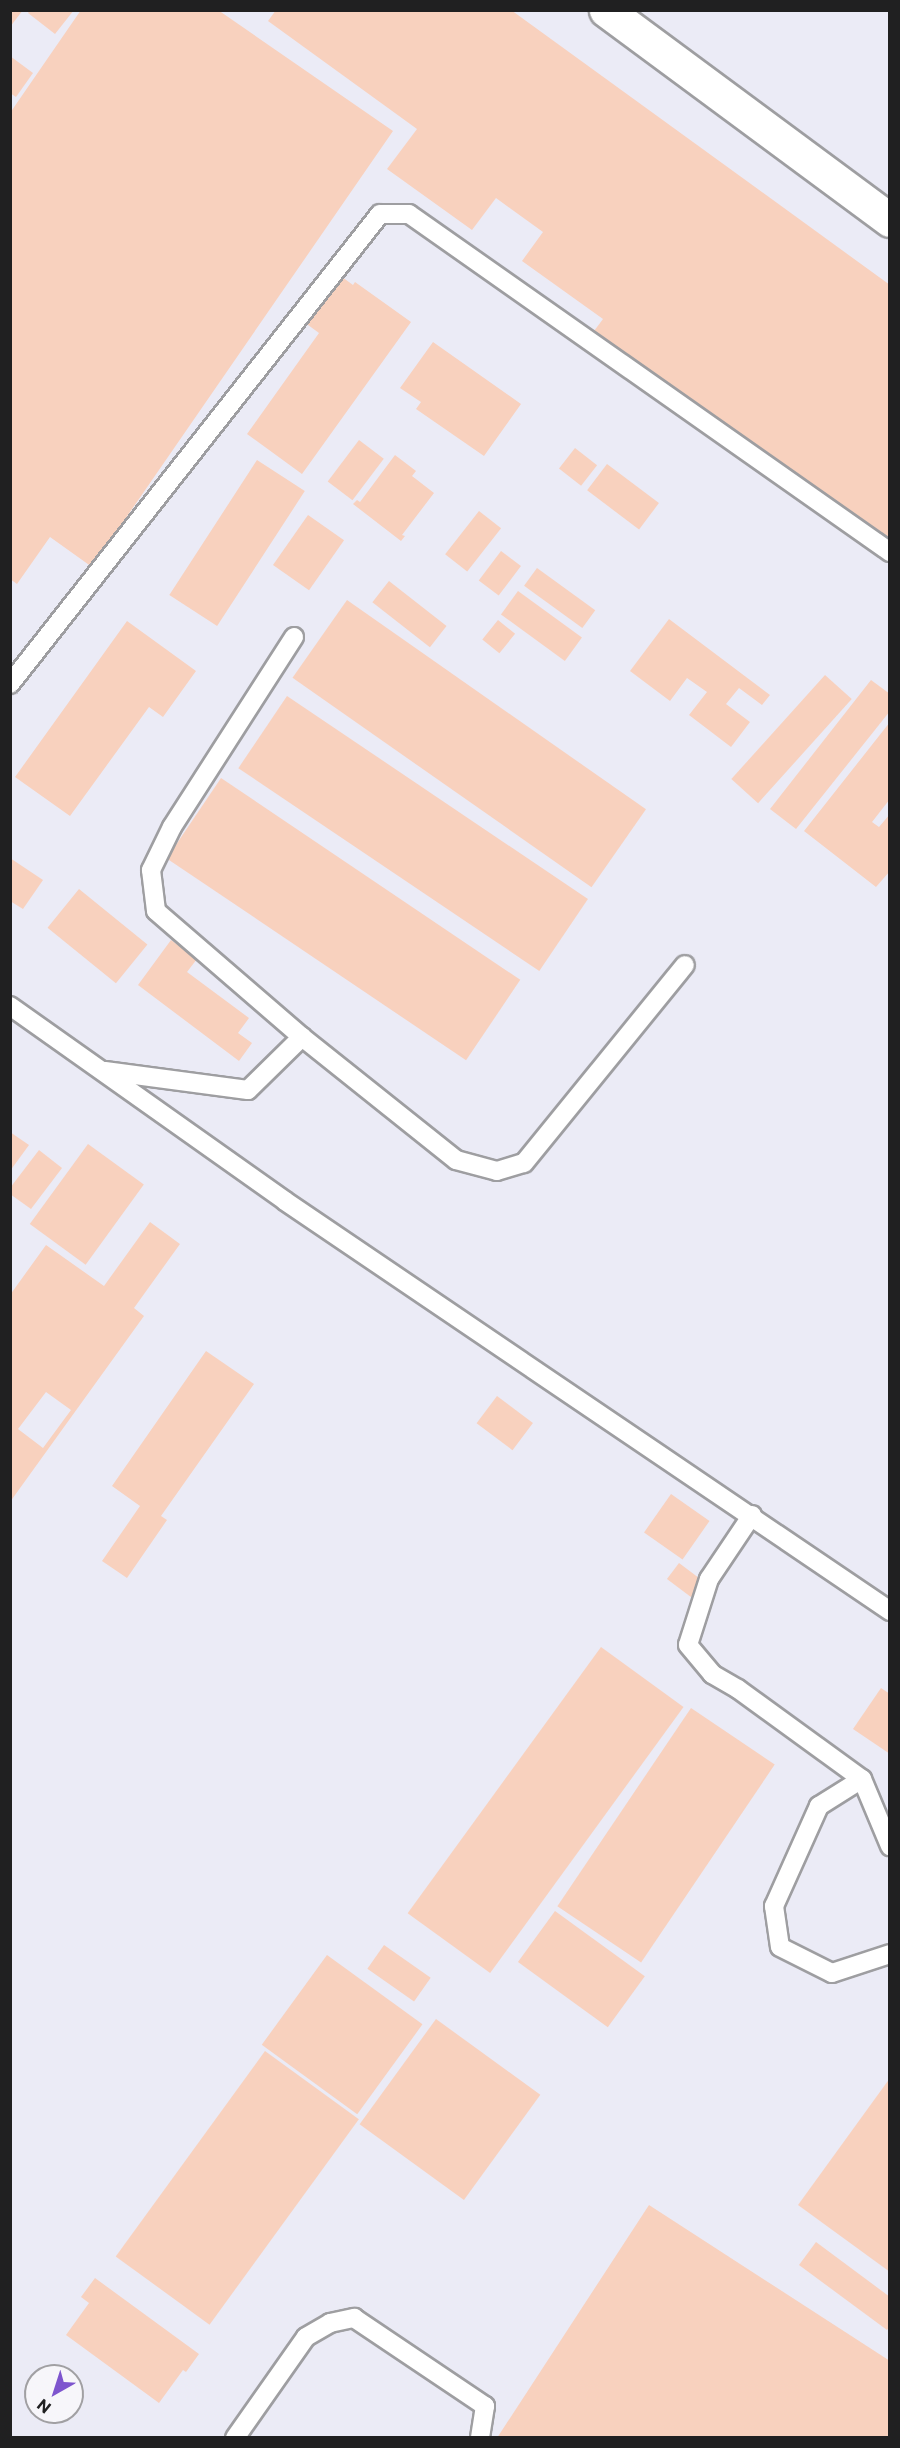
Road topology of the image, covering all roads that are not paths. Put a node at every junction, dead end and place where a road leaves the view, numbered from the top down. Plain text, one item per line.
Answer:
1 (606, 10) edge
2 (890, 220) edge
3 (890, 552) edge
4 (294, 637) dead end
5 (10, 684) edge
6 (685, 965) dead end
7 (10, 1006) edge
8 (303, 1037) junction
9 (102, 1071) junction
10 (752, 1515) junction
11 (890, 1611) edge
12 (862, 1779) junction
13 (890, 1846) edge
14 (890, 1953) edge
15 (235, 2438) edge
16 (480, 2438) edge

1 - 2 street
3 - 5 lane
4 - 8 lane
6 - 8 lane
7 - 9 lane
8 - 9 lane
9 - 10 lane
10 - 11 lane
10 - 12 lane
12 - 13 lane
12 - 14 lane
15 - 16 lane

